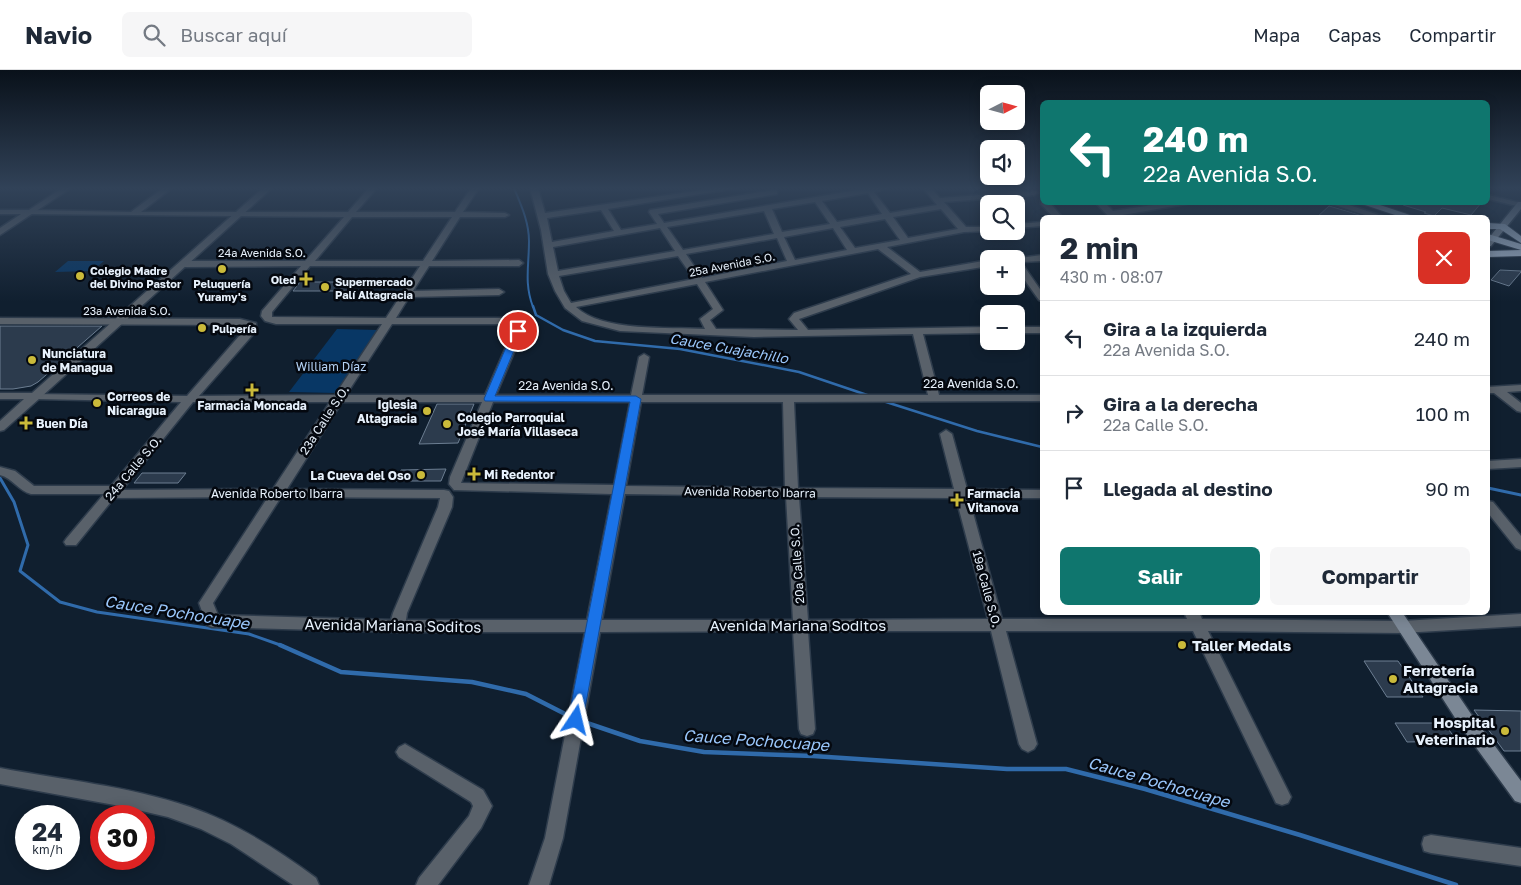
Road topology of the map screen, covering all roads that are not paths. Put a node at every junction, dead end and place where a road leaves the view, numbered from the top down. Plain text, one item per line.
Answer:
1 (227, 226) edge
2 (340, 226) edge
3 (450, 226) edge
4 (544, 226) edge
5 (614, 226) edge
6 (662, 226) joint
7 (775, 226) edge
8 (828, 226) edge
9 (835, 226) edge
10 (895, 226) edge
11 (961, 226) edge
12 (1502, 226) joint
13 (980, 229) edge
14 (964, 230) junction
15 (618, 233) junction
16 (778, 234) junction
17 (1490, 239) edge
18 (1490, 240) edge
19 (1521, 240) edge
20 (906, 242) junction
21 (548, 245) junction
22 (1521, 246) edge
23 (881, 247) junction
24 (852, 252) junction
25 (681, 253) junction
26 (1521, 253) edge
27 (1490, 254) edge
28 (1040, 258) edge
29 (1025, 259) edge
30 (307, 263) junction
31 (427, 263) junction
32 (519, 263) dead end
33 (792, 263) junction
34 (185, 264) junction
35 (980, 265) edge
36 (1025, 273) edge
37 (553, 274) junction
38 (918, 275) junction
39 (700, 281) junction
40 (499, 292) dead end
41 (407, 294) junction
42 (1040, 295) edge
43 (568, 306) junction
44 (390, 321) junction
45 (0, 322) edge
46 (118, 323) junction
47 (252, 325) joint
48 (917, 330) junction
49 (980, 330) edge
50 (1025, 330) edge
51 (1040, 330) edge
52 (712, 332) junction
53 (805, 333) junction
54 (644, 357) dead end
55 (1521, 388) edge
56 (1492, 390) edge
57 (0, 396) edge
58 (36, 396) junction
59 (934, 396) junction
60 (1040, 398) edge
61 (190, 399) junction
62 (337, 399) junction
63 (489, 399) junction
64 (636, 399) junction
65 (788, 399) junction
66 (1521, 409) edge
67 (0, 427) edge
68 (946, 434) dead end
69 (1521, 463) edge
70 (1490, 465) edge
71 (5, 472) edge
72 (619, 490) junction
73 (113, 492) junction
74 (276, 492) junction
75 (792, 492) junction
76 (1040, 494) edge
77 (962, 495) junction
78 (1490, 506) edge
79 (71, 542) dead end
80 (1521, 545) edge
81 (206, 603) joint
82 (1396, 615) edge
83 (1194, 619) edge
84 (1521, 620) edge
85 (801, 625) junction
86 (997, 625) junction
87 (398, 626) junction
88 (593, 626) junction
89 (1402, 627) junction
90 (807, 729) dead end
91 (1028, 744) dead end
92 (405, 752) dead end
93 (0, 776) edge
94 (1521, 795) edge
95 (1282, 797) dead end
96 (1431, 844) dead end
97 (1521, 857) edge
98 (309, 885) edge
99 (426, 885) edge
100 (540, 885) edge

1 - 34 street
2 - 30 street
3 - 31 street, 23a Calle S.O.
4 - 21 street
5 - 15 street
6 - 15 street
6 - 25 street
7 - 16 street
8 - 16 street
9 - 24 street
10 - 20 street
11 - 14 street
12 - 17 main road
12 - 19 highway
13 - 14 street, 25a Avenida S.O.
14 - 20 street, 25a Avenida S.O.
15 - 21 street
16 - 25 street
16 - 33 street
18 - 22 highway
20 - 23 street, 25a Avenida S.O.
21 - 37 street
23 - 24 street, 25a Avenida S.O.
23 - 38 street
24 - 33 street, 25a Avenida S.O.
25 - 37 street
25 - 39 street
26 - 27 highway
28 - 29 street
30 - 31 street, 24a Avenida S.O.
30 - 34 street, 24a Avenida S.O.
30 - 44 street
31 - 32 street, 24a Avenida S.O.
31 - 41 street, 23a Calle S.O.
33 - 39 street, 25a Avenida S.O.
34 - 46 street
35 - 38 street
36 - 42 street
37 - 43 street
38 - 53 street
39 - 43 street, 25a Avenida S.O.
39 - 52 street
40 - 41 street
41 - 44 street, 23a Calle S.O.
43 - 52 street
44 - 62 street, 23a Calle S.O.
44 - 63 street
45 - 46 street, 23a Avenida S.O.
46 - 47 street, 23a Avenida S.O.
46 - 58 street
47 - 61 street, 24a Calle S.O.
48 - 49 street
48 - 53 street
48 - 59 street
50 - 51 street
52 - 53 street
54 - 64 street
55 - 56 street
56 - 66 street
57 - 58 street, 22a Avenida S.O.
58 - 61 street, 22a Avenida S.O.
58 - 67 street
59 - 60 street, 22a Avenida S.O.
59 - 65 street, 22a Avenida S.O.
61 - 62 street, 22a Avenida S.O.
61 - 73 street, 24a Calle S.O.
62 - 63 street, 22a Avenida S.O.
62 - 74 street, 23a Calle S.O.
63 - 64 street, 22a Avenida S.O.
63 - 72 street, Avenida Roberto Ibarra
64 - 65 street, 22a Avenida S.O.
64 - 72 street
65 - 75 street, 20a Calle S.O.
68 - 77 street, 19a Calle S.O.
69 - 70 street
71 - 73 street, Avenida Roberto Ibarra
72 - 75 street, Avenida Roberto Ibarra
72 - 88 street
73 - 74 street, Avenida Roberto Ibarra
73 - 79 street, 24a Calle S.O.
74 - 81 street, 23a Calle S.O.
74 - 87 street, Avenida Roberto Ibarra
75 - 77 street, Avenida Roberto Ibarra
75 - 85 street, 20a Calle S.O.
76 - 77 street, Avenida Roberto Ibarra
77 - 86 street, 19a Calle S.O.
78 - 80 street
81 - 87 street, Avenida Mariana Soditos
82 - 89 main road
83 - 86 street, Avenida Mariana Soditos
83 - 89 street, Avenida Mariana Soditos
83 - 95 street
84 - 89 street, Avenida Mariana Soditos
85 - 86 street, Avenida Mariana Soditos
85 - 88 street, Avenida Mariana Soditos
85 - 90 street, 20a Calle S.O.
86 - 91 street, 19a Calle S.O.
87 - 88 street, Avenida Mariana Soditos
88 - 100 street
89 - 94 main road
92 - 99 street
93 - 98 street
96 - 97 street

